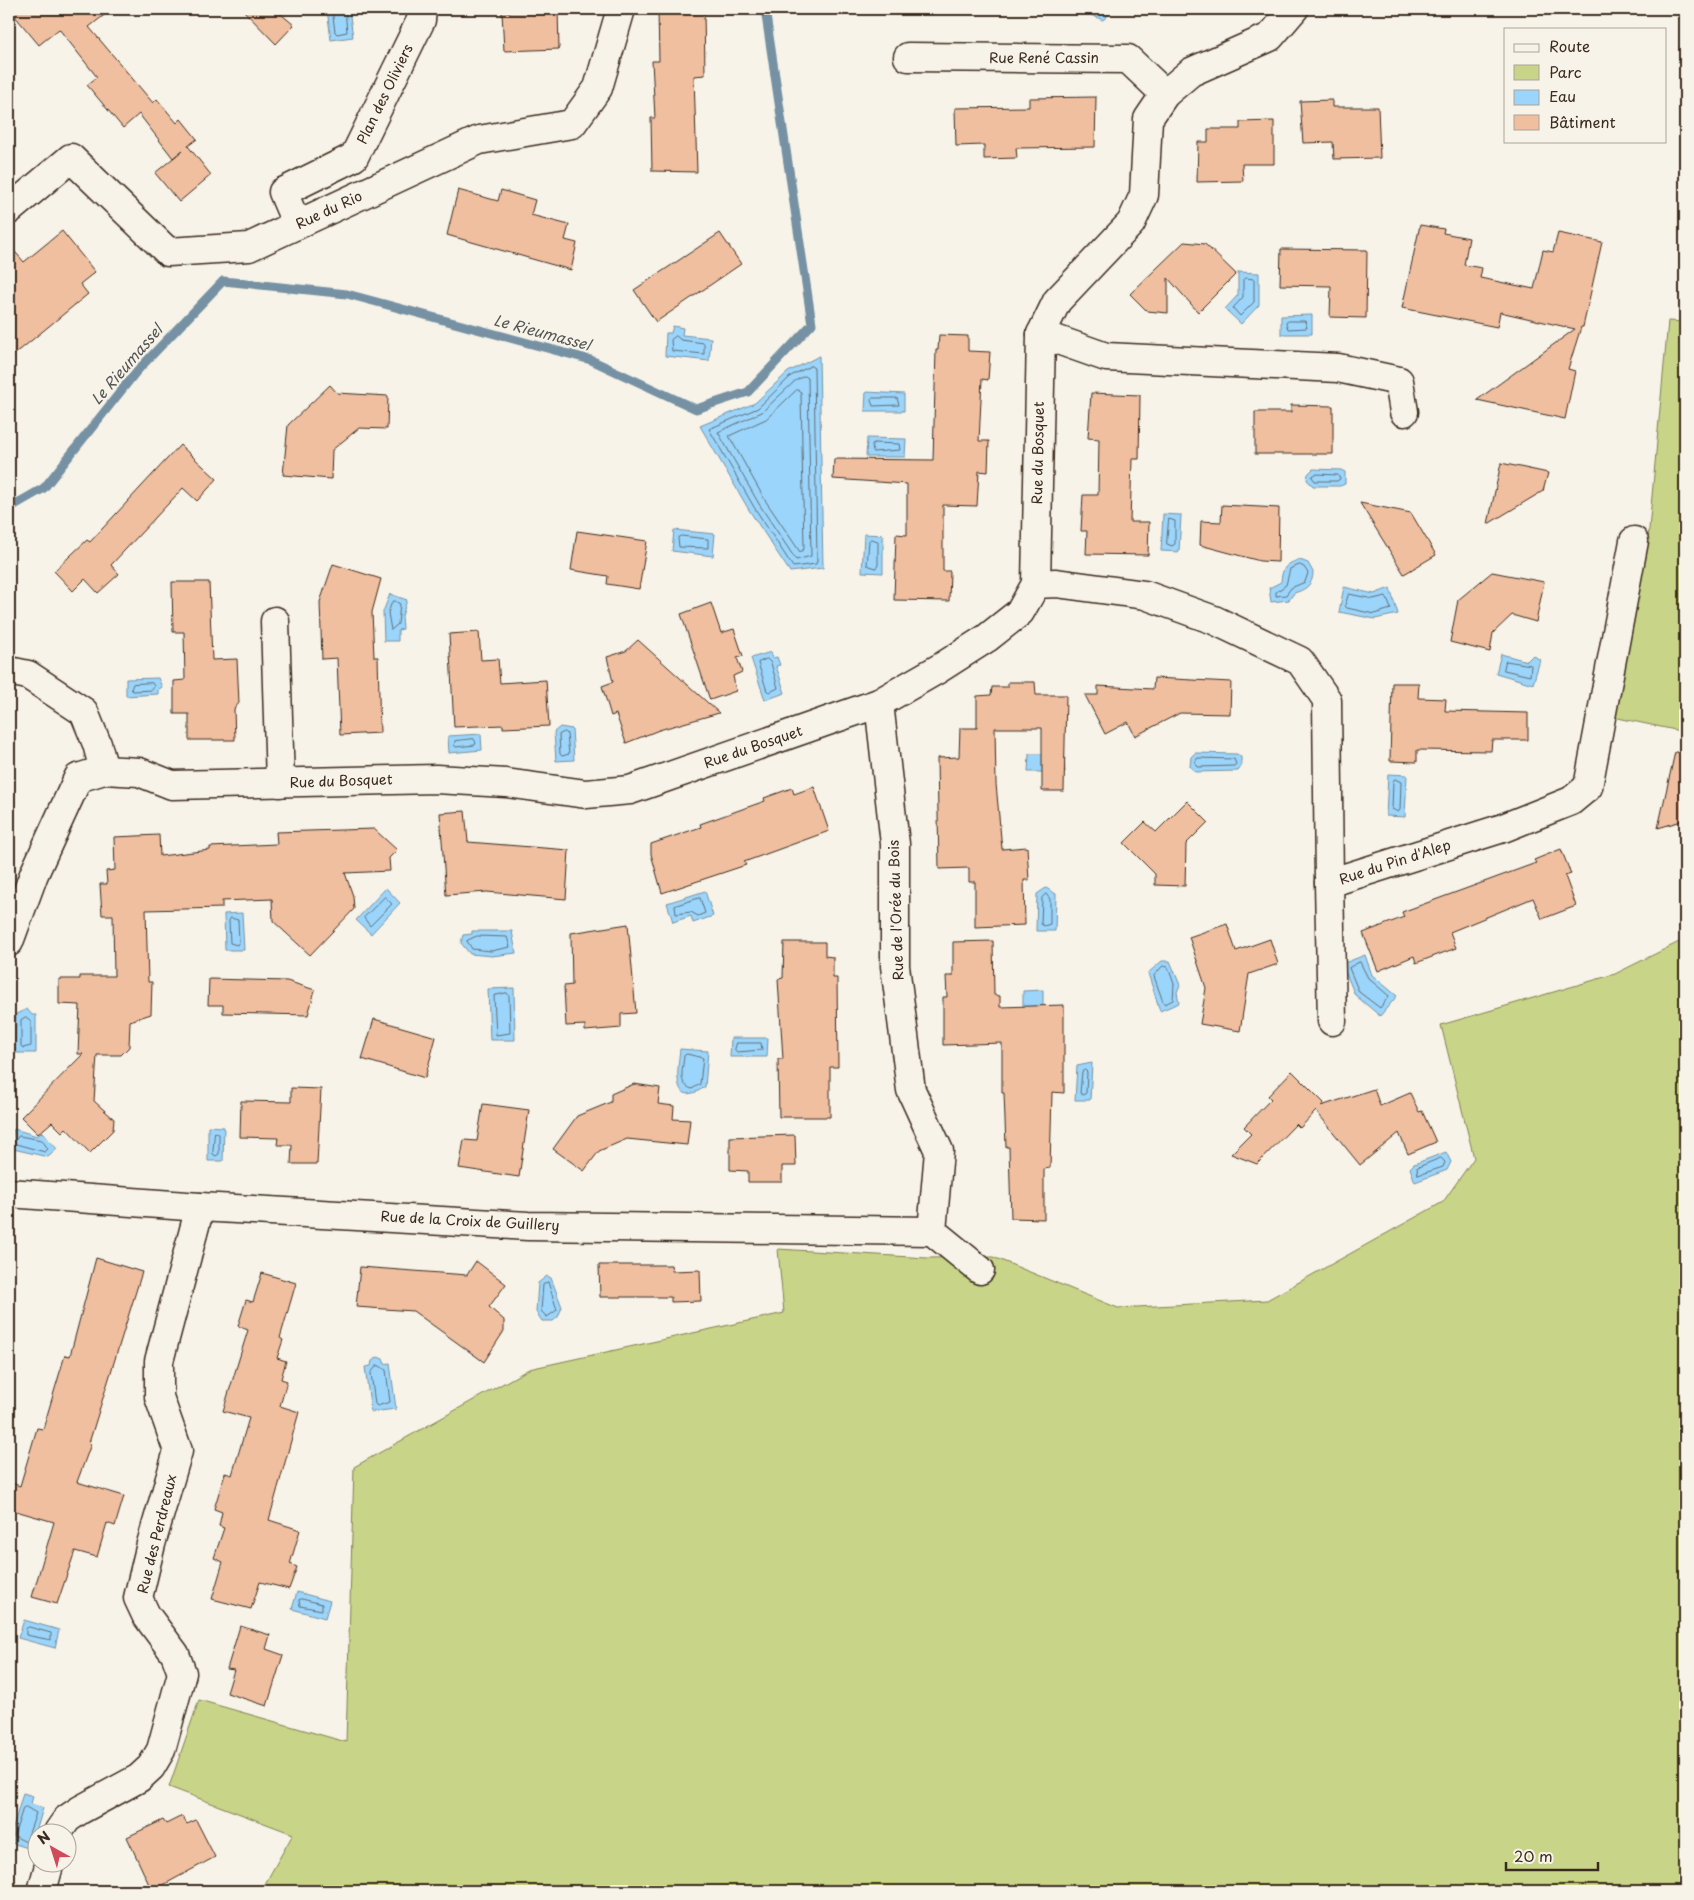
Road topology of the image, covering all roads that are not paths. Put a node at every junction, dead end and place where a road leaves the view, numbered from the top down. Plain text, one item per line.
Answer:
1 (422, 9) edge
2 (621, 9) edge
3 (1294, 9) edge
4 (908, 57) dead end
5 (1165, 94) junction
6 (9, 210) edge
7 (297, 225) junction
8 (1041, 334) junction
9 (1404, 412) dead end
10 (1634, 541) dead end
11 (1036, 584) junction
12 (275, 621) dead end
13 (9, 671) edge
14 (879, 703) junction
15 (104, 770) junction
16 (280, 783) junction
17 (1329, 883) junction
18 (9, 942) edge
19 (1332, 1021) dead end
20 (9, 1193) edge
21 (200, 1207) junction
22 (932, 1231) junction
23 (980, 1270) dead end
24 (65, 1822) edge
25 (47, 1872) edge
26 (42, 1891) edge

1 - 7 street, Plan des Oliviers
2 - 7 street, Rue du Rio
3 - 5 street, Rue du Bosquet
4 - 5 street, Rue René Cassin
5 - 8 street, Rue du Bosquet
6 - 7 street, Rue du Rio
8 - 9 street
8 - 11 street, Rue du Bosquet
10 - 17 street, Rue du Pin d'Alep
11 - 14 street, Rue du Bosquet
11 - 17 street, Rue du Pin d'Alep
12 - 16 street
13 - 15 street
14 - 16 street, Rue du Bosquet
14 - 22 street, Rue de l'Orée du Bois
15 - 16 street, Rue du Bosquet
15 - 18 street, Rue du Bosquet
17 - 19 street
20 - 21 street, Rue de la Croix de Guillery
21 - 22 street, Rue de la Croix de Guillery
21 - 24 street, Rue des Perdreaux
22 - 23 street
25 - 26 street

